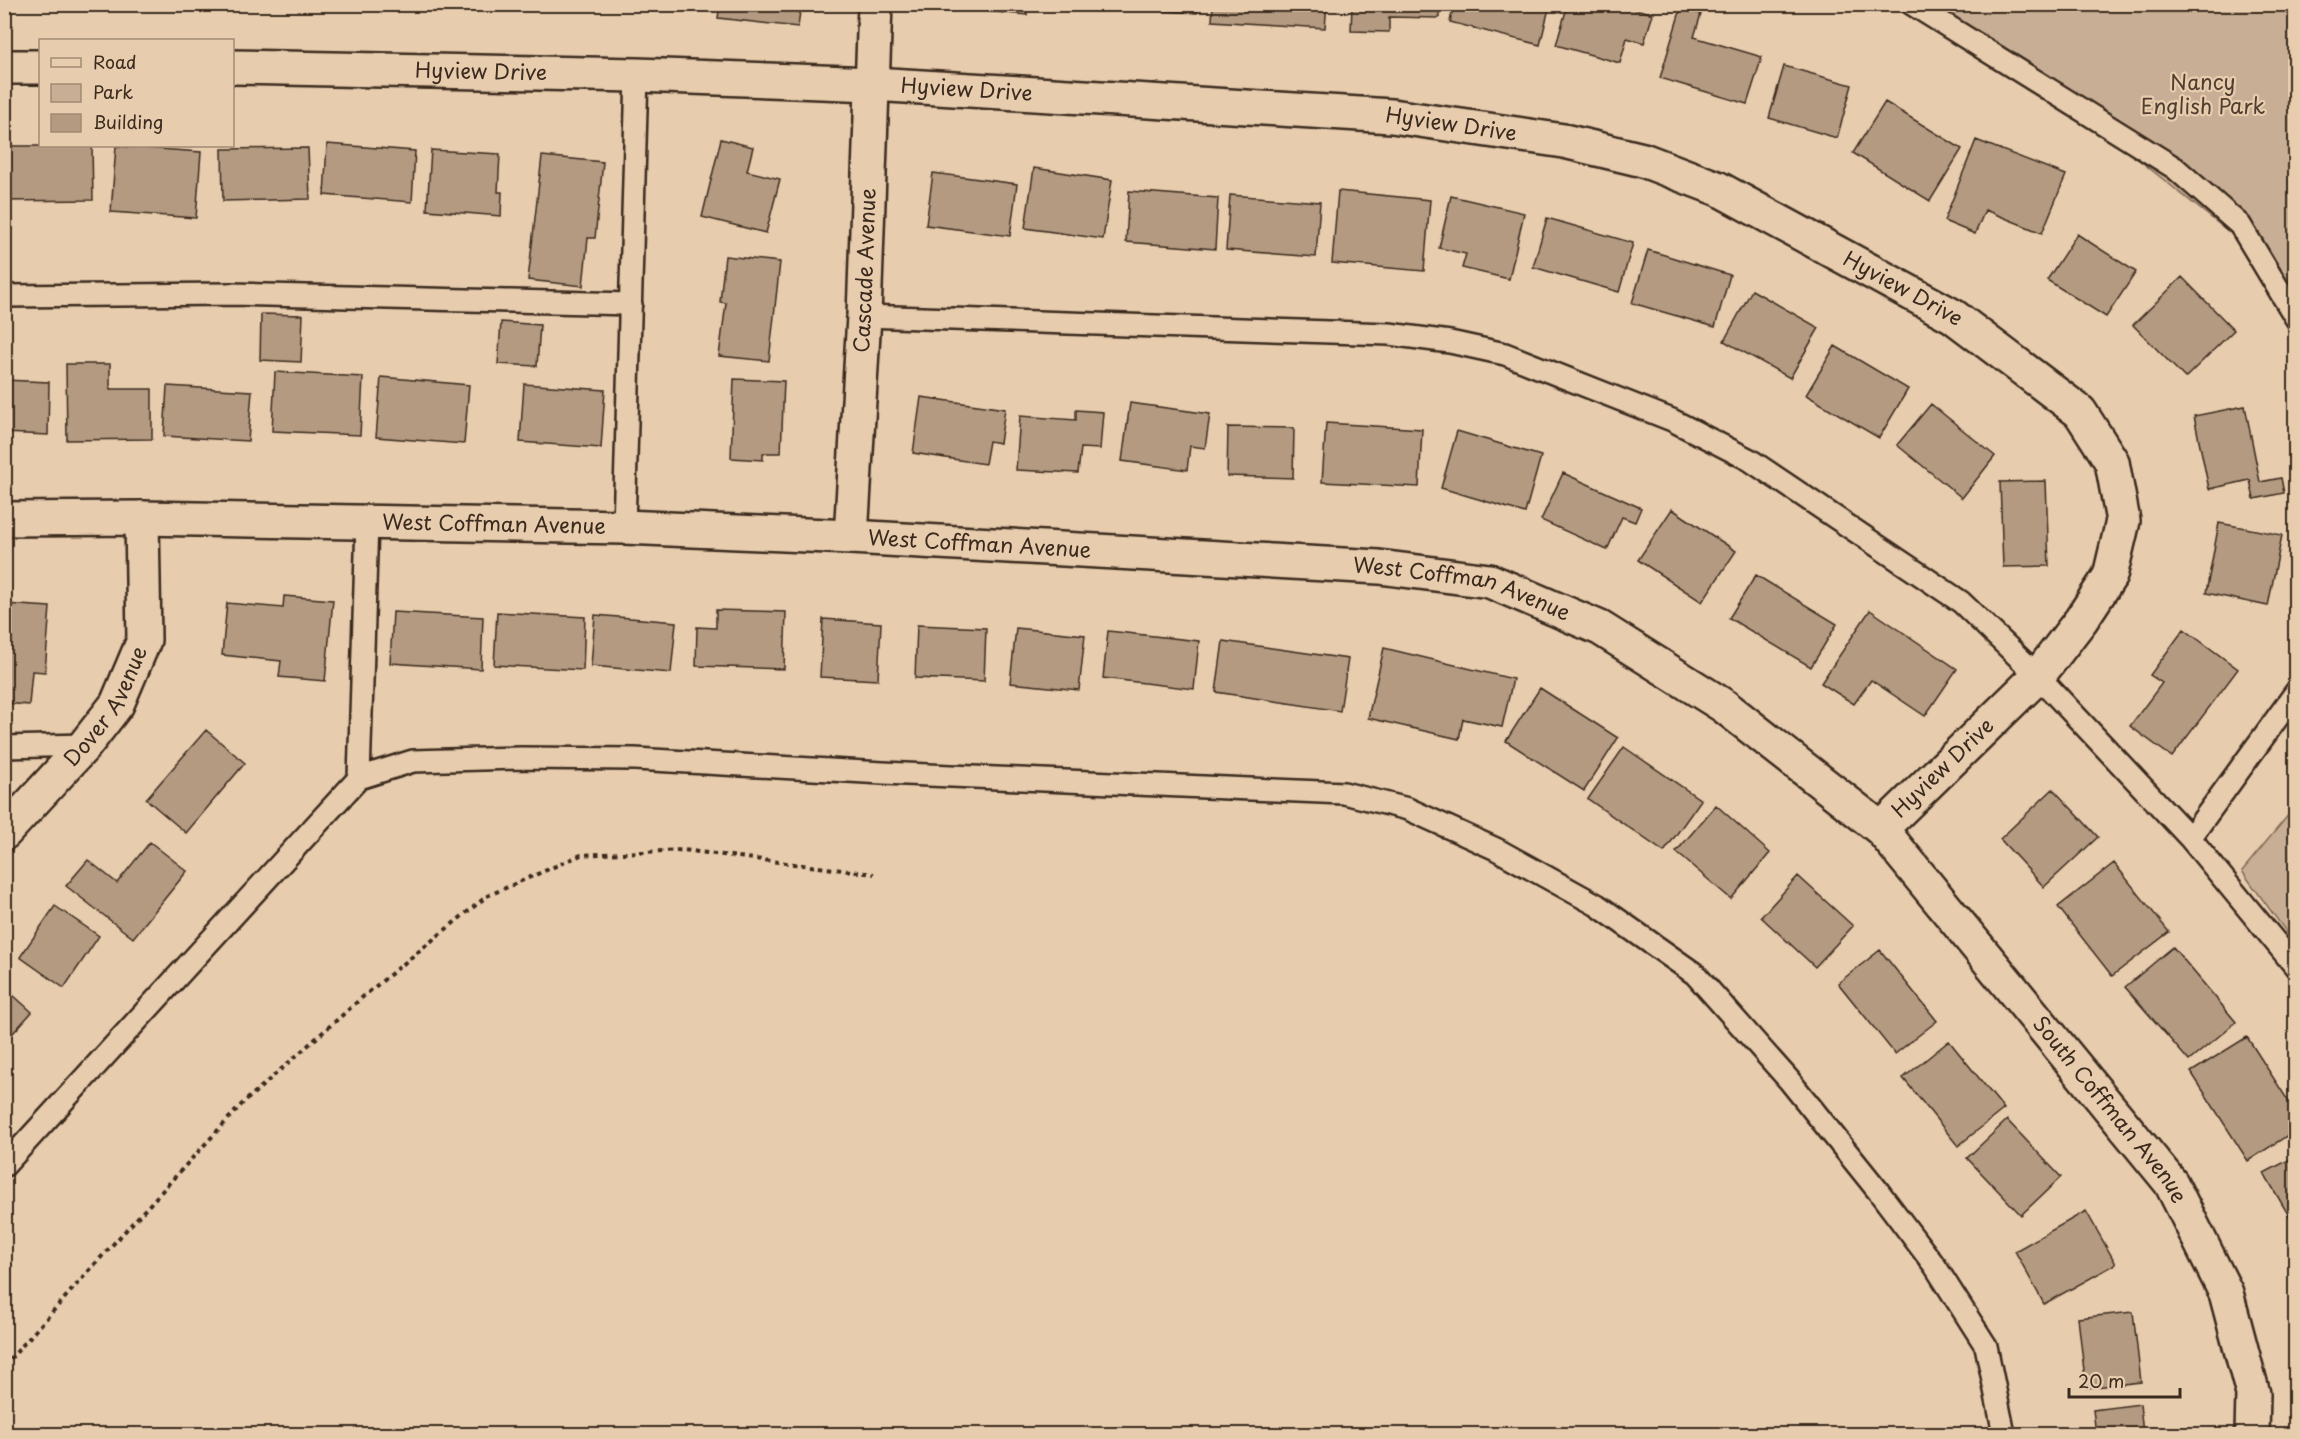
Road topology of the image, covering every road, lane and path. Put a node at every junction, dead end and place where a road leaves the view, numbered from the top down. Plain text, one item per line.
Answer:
1 (875, 4) edge
2 (1912, 4) edge
3 (4, 67) edge
4 (39, 67) edge
5 (234, 67) edge
6 (637, 75) junction
7 (873, 84) junction
8 (4, 296) edge
9 (631, 304) junction
10 (864, 316) junction
11 (2295, 318) edge
12 (142, 518) junction
13 (4, 519) edge
14 (366, 522) junction
15 (624, 527) junction
16 (851, 537) junction
17 (2038, 676) junction
18 (2295, 692) edge
19 (85, 745) junction
20 (4, 747) edge
21 (359, 778) junction
22 (1881, 828) junction
23 (4, 833) edge
24 (2190, 838) junction
25 (874, 874) dead end
26 (2295, 967) edge
27 (4, 1166) edge
28 (4, 1366) edge
29 (2004, 1434) edge
30 (2252, 1434) edge

1 - 7 street, Cascade Avenue
2 - 11 lane
3 - 4 street
5 - 6 street, Hyview Drive
6 - 7 street, Hyview Drive
6 - 9 lane
7 - 10 street, Cascade Avenue
7 - 17 street, Hyview Drive
8 - 9 lane
9 - 15 lane
10 - 16 street, Cascade Avenue
10 - 17 lane
12 - 13 street, West Coffman Avenue
12 - 14 street, West Coffman Avenue
12 - 19 street, Dover Avenue
14 - 15 street, West Coffman Avenue
14 - 21 lane
15 - 16 street, West Coffman Avenue
16 - 22 street, West Coffman Avenue
17 - 22 street, Hyview Drive
17 - 24 lane
18 - 24 lane
19 - 20 lane
19 - 23 street, Dover Avenue
21 - 27 lane
21 - 29 lane
22 - 30 street, South Coffman Avenue
24 - 26 lane
25 - 28 path

